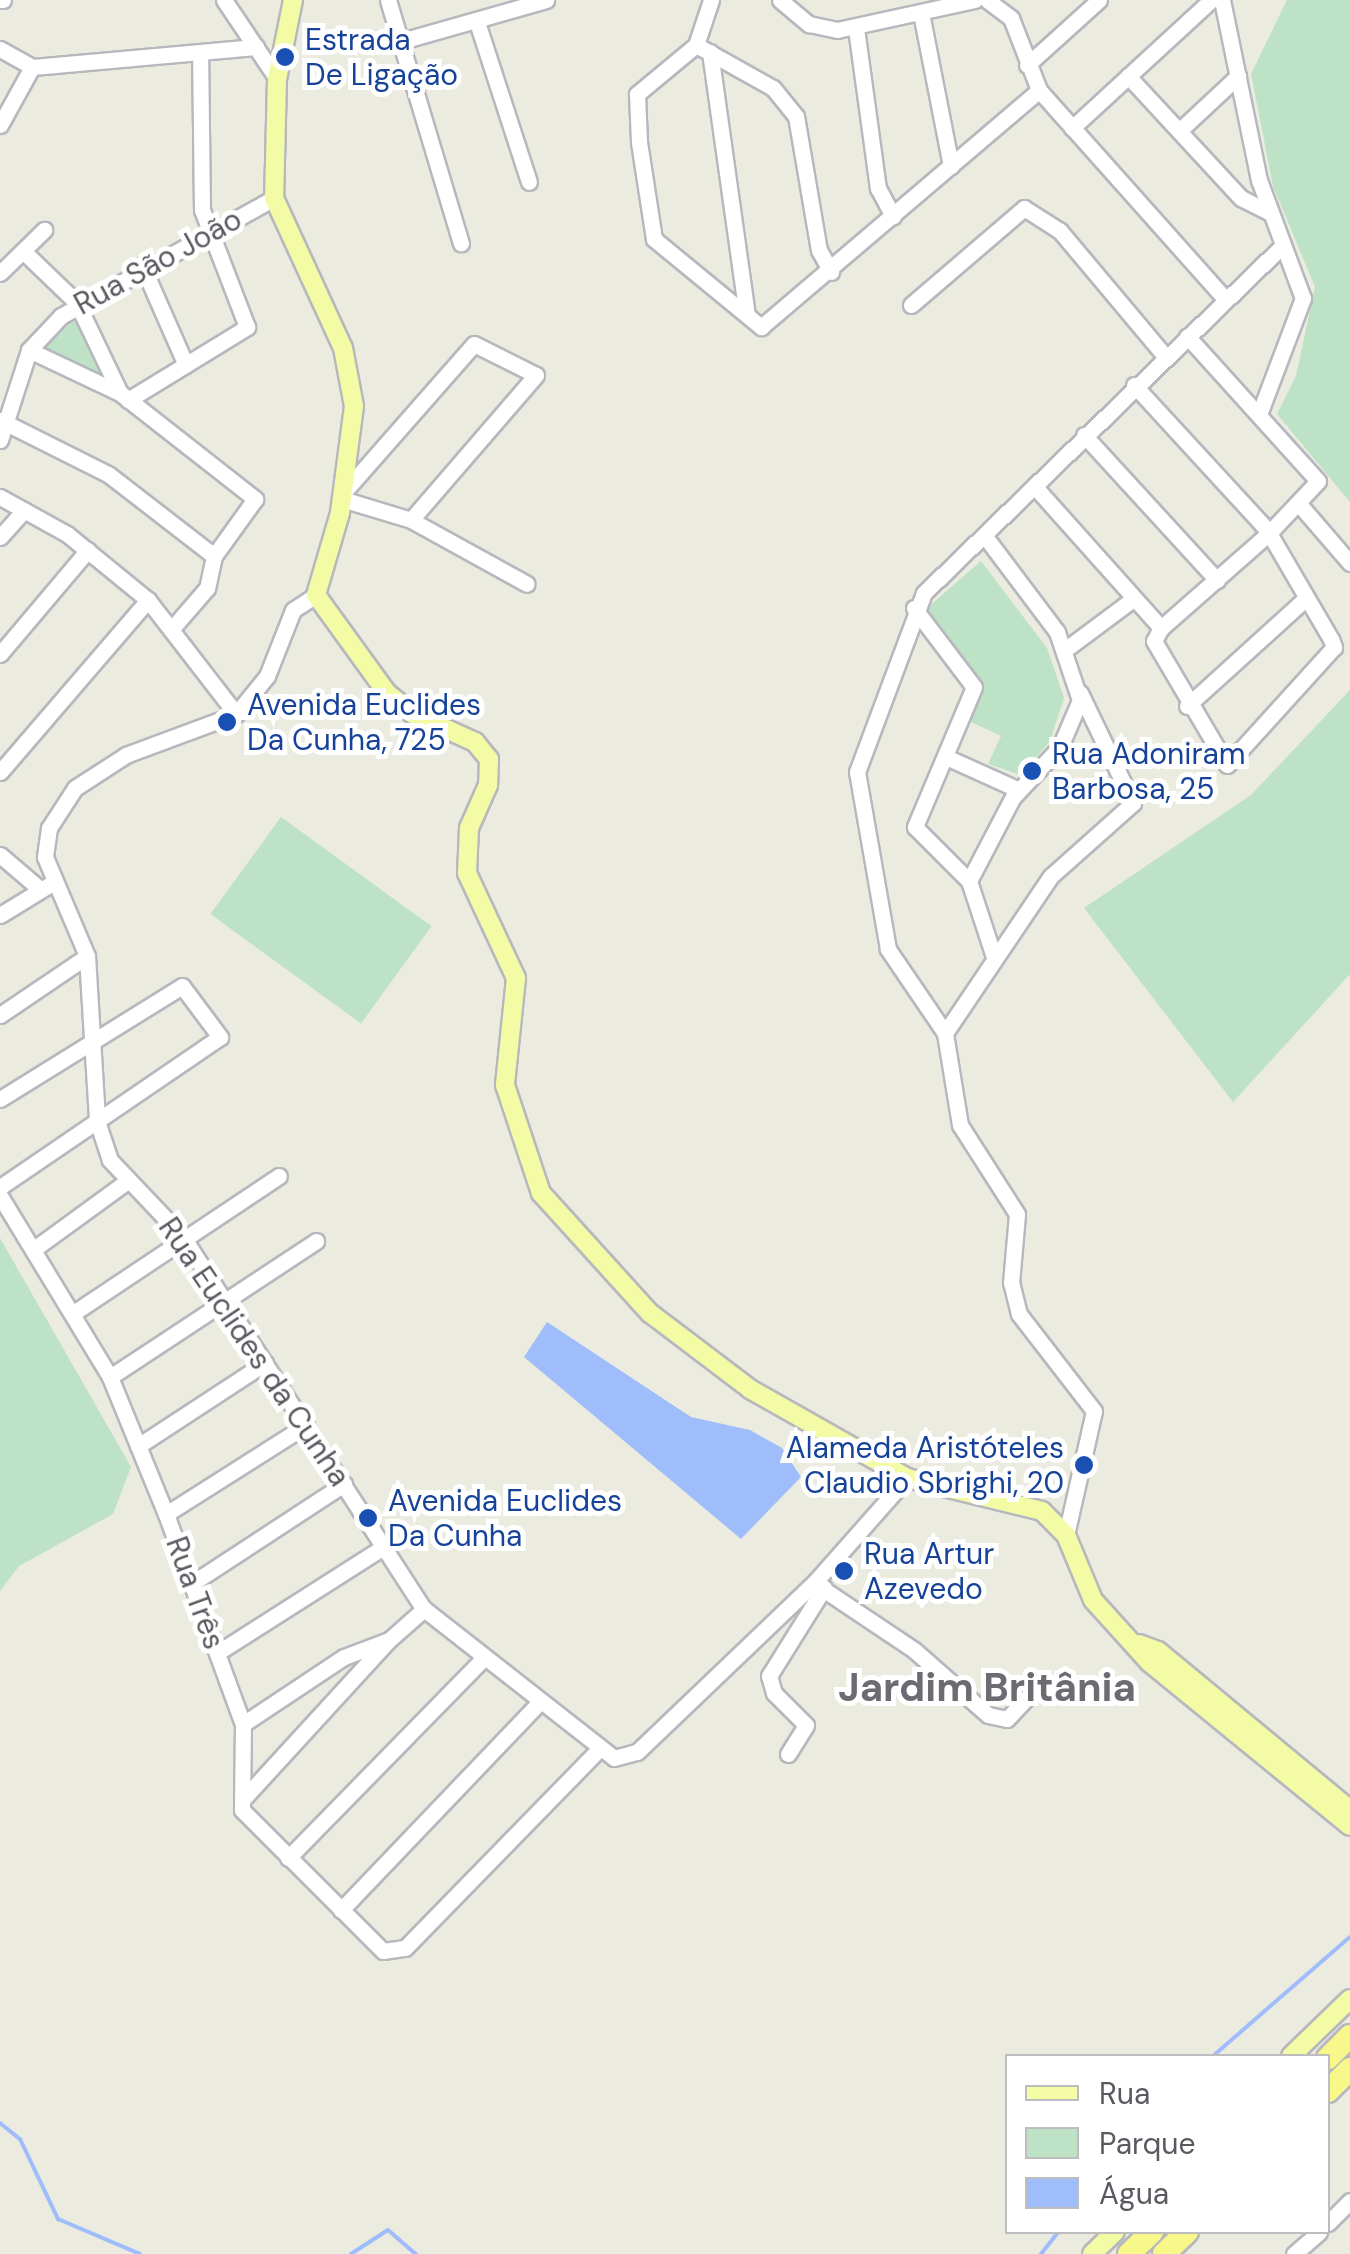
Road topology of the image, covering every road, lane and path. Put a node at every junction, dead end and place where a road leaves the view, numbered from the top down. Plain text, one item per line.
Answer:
1 (224, 0) edge
2 (293, 0) edge
3 (388, 0) edge
4 (546, 0) edge
5 (712, 0) edge
6 (780, 0) edge
7 (975, 0) edge
8 (987, 0) edge
9 (1099, 0) edge
10 (1212, 0) edge
11 (1222, 0) edge
12 (921, 12) junction
13 (477, 22) junction
14 (856, 28) junction
15 (398, 42) junction
16 (256, 47) junction
17 (703, 48) junction
18 (0, 49) edge
19 (200, 54) junction
20 (1027, 65) junction
21 (32, 67) junction
22 (1128, 76) junction
23 (1238, 76) junction
24 (276, 78) junction
25 (1039, 90) junction
26 (4, 106) edge
27 (0, 124) edge
28 (1072, 128) junction
29 (1179, 131) junction
30 (951, 166) junction
31 (530, 182) dead end
32 (274, 198) junction
33 (1267, 211) junction
34 (893, 216) junction
35 (44, 230) dead end
36 (207, 236) junction
37 (461, 242) dead end
38 (1282, 246) junction
39 (23, 251) junction
40 (142, 265) junction
41 (831, 272) junction
42 (0, 273) edge
43 (1225, 299) junction
44 (76, 303) junction
45 (910, 304) dead end
46 (747, 314) junction
47 (1187, 336) junction
48 (29, 350) junction
49 (1166, 356) junction
50 (186, 365) junction
51 (1134, 385) junction
52 (124, 397) junction
53 (1260, 412) junction
54 (3, 421) edge
55 (1084, 435) junction
56 (0, 440) edge
57 (1036, 488) junction
58 (343, 496) junction
59 (0, 497) edge
60 (1299, 504) junction
61 (24, 510) junction
62 (411, 520) junction
63 (1269, 534) junction
64 (0, 537) edge
65 (987, 539) junction
66 (88, 550) junction
67 (214, 556) junction
68 (1350, 564) edge
69 (1217, 580) junction
70 (527, 584) dead end
71 (316, 595) junction
72 (1306, 598) junction
73 (1134, 599) junction
74 (148, 600) junction
75 (914, 608) junction
76 (174, 625) junction
77 (1161, 628) junction
78 (1066, 650) junction
79 (0, 654) edge
80 (1080, 692) junction
81 (1187, 706) junction
82 (236, 714) junction
83 (946, 757) junction
84 (0, 772) edge
85 (1019, 790) junction
86 (1, 857) edge
87 (969, 881) junction
88 (47, 886) junction
89 (0, 915) edge
90 (86, 956) junction
91 (994, 957) junction
92 (0, 1015) edge
93 (945, 1033) junction
94 (92, 1038) junction
95 (0, 1099) edge
96 (98, 1121) junction
97 (278, 1176) dead end
98 (126, 1182) junction
99 (0, 1187) edge
100 (0, 1196) edge
101 (184, 1237) junction
102 (316, 1241) dead end
103 (34, 1250) junction
104 (224, 1302) junction
105 (75, 1312) junction
106 (264, 1363) junction
107 (110, 1377) junction
108 (306, 1425) junction
109 (138, 1446) junction
110 (907, 1478) junction
111 (344, 1484) junction
112 (166, 1514) junction
113 (1066, 1535) junction
114 (382, 1548) junction
115 (191, 1584) junction
116 (819, 1586) junction
117 (424, 1610) junction
118 (389, 1640) junction
119 (1139, 1644) junction
120 (217, 1653) junction
121 (482, 1660) junction
122 (1030, 1694) dead end
123 (536, 1704) junction
124 (243, 1724) junction
125 (598, 1750) junction
126 (788, 1754) dead end
127 (244, 1798) junction
128 (1350, 1810) edge
129 (1350, 1826) edge
130 (288, 1858) junction
131 (341, 1910) junction
132 (1350, 1999) edge
133 (1350, 2036) edge
134 (1293, 2054) edge
135 (1330, 2056) edge
136 (1350, 2070) edge
137 (1330, 2089) edge
138 (1350, 2201) edge
139 (1330, 2221) edge
140 (1114, 2234) edge
141 (1150, 2234) edge
142 (1184, 2234) edge
143 (1315, 2242) edge
144 (1092, 2254) edge
145 (1130, 2254) edge
146 (1164, 2254) edge
147 (1294, 2254) edge

1 - 16 street
2 - 24 main road
3 - 15 street
4 - 13 street
5 - 17 street
6 - 14 street
7 - 12 street
8 - 20 street
9 - 20 street
10 - 22 street
11 - 23 street
12 - 14 street
12 - 30 street
13 - 15 street
13 - 31 street
14 - 34 street
15 - 37 street
16 - 19 street
16 - 24 street
17 - 41 street
17 - 46 street
17 - 46 street
18 - 21 street
19 - 21 street
19 - 36 street
20 - 25 street
21 - 26 street
22 - 28 street
22 - 29 street
23 - 29 street
23 - 33 street
24 - 32 main road
25 - 28 street
25 - 30 street
26 - 27 street
28 - 43 street
29 - 33 street
30 - 34 street
32 - 36 street, Rua São João
32 - 58 main road
33 - 38 street
34 - 41 street
35 - 39 street
36 - 40 street, Rua São João
36 - 50 street
38 - 43 street
38 - 53 street
39 - 42 street
39 - 44 street
40 - 44 street, Rua São João
40 - 50 street
41 - 46 street
43 - 47 street
44 - 48 street, Rua São João
44 - 52 street
45 - 49 street
47 - 49 street
47 - 53 street
48 - 52 street
48 - 54 street, Rua São João
49 - 51 street
50 - 52 street
51 - 55 street
51 - 63 street
52 - 67 street
53 - 60 street
54 - 56 street, Rua São João
54 - 67 street
55 - 57 street
55 - 69 street
57 - 65 street
57 - 73 street
58 - 62 street
58 - 62 street
58 - 71 main road
59 - 61 street
60 - 63 street
60 - 68 street
61 - 64 street
61 - 66 street
62 - 70 street
63 - 69 street
63 - 72 street
65 - 75 street
65 - 78 street
66 - 74 street
66 - 79 street
67 - 76 street
69 - 77 street
71 - 82 street
71 - 110 main road
72 - 81 street
72 - 81 street
73 - 77 street
73 - 78 street
74 - 76 street
74 - 84 street
75 - 83 street
75 - 93 street
76 - 82 street
77 - 81 street
78 - 80 street
80 - 85 street
80 - 91 street
82 - 88 street, Rua Euclides da Cunha
83 - 85 street
83 - 87 street
85 - 87 street
86 - 88 street
87 - 91 street
88 - 89 street
88 - 90 street, Rua Euclides da Cunha
90 - 92 street
90 - 94 street, Rua Euclides da Cunha
91 - 93 street
93 - 113 street
94 - 95 street
94 - 96 street, Rua Euclides da Cunha
94 - 96 street
96 - 98 street, Rua Euclides da Cunha
96 - 99 street
97 - 101 street
98 - 101 street, Rua Euclides da Cunha
98 - 103 street
100 - 103 street, Rua Três
101 - 104 street, Rua Euclides da Cunha
101 - 105 street
102 - 104 street
103 - 105 street, Rua Três
104 - 106 street, Rua Euclides da Cunha
104 - 107 street
105 - 107 street, Rua Três
106 - 108 street, Rua Euclides da Cunha
106 - 109 street
107 - 109 street, Rua Três
108 - 111 street, Rua Euclides da Cunha
108 - 112 street
109 - 112 street, Rua Três
110 - 113 main road
110 - 116 street
111 - 114 street, Rua Euclides da Cunha
111 - 115 street
112 - 115 street, Rua Três
113 - 119 main road
114 - 117 street, Rua Euclides da Cunha
114 - 120 street
115 - 120 street, Rua Três
116 - 122 street
116 - 125 street
116 - 126 street
117 - 118 street
117 - 121 street, Rua Euclides da Cunha
118 - 124 street
118 - 127 street
119 - 128 main road
119 - 129 main road
120 - 124 street, Rua Três
121 - 123 street, Rua Euclides da Cunha
121 - 130 street
123 - 125 street, Rua Euclides da Cunha
123 - 131 street
124 - 127 street, Rua Três
125 - 131 street
127 - 130 street
130 - 131 street
132 - 134 main road
133 - 135 highway
136 - 137 highway
138 - 139 street
140 - 144 main road
141 - 145 highway
142 - 146 highway
143 - 147 street

